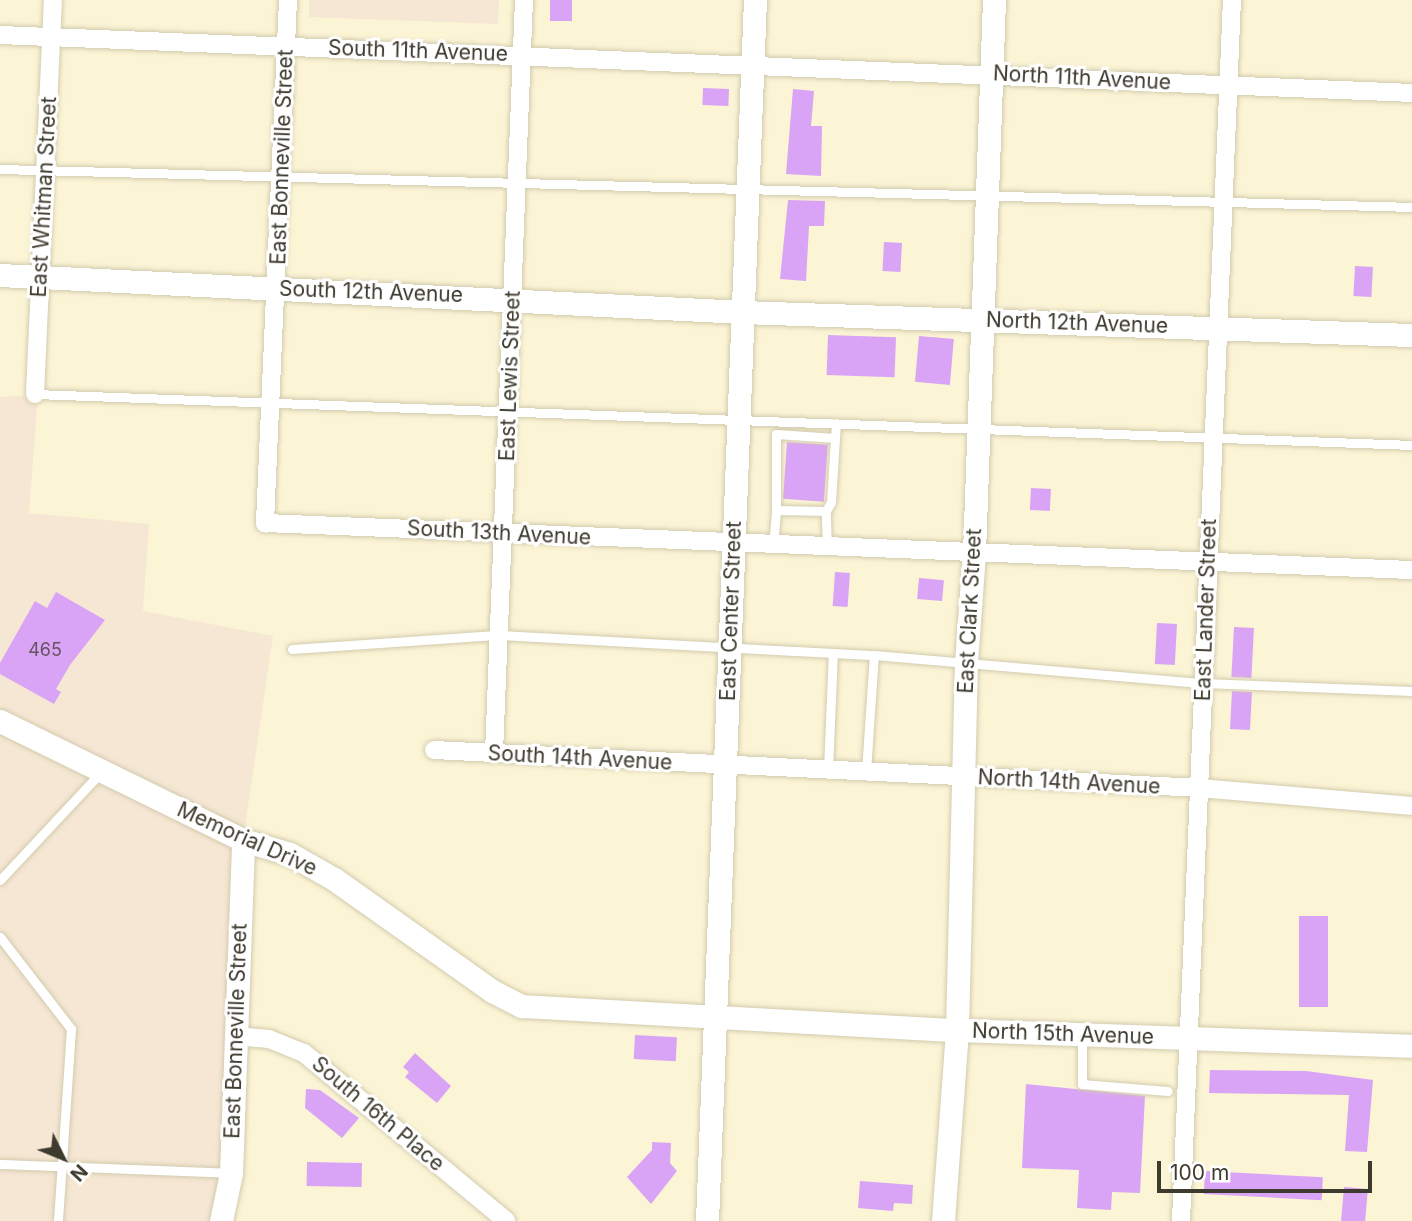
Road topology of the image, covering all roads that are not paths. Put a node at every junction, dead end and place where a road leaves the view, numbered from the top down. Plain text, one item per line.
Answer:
1 (53, 0) edge
2 (288, 0) edge
3 (524, 0) edge
4 (754, 0) edge
5 (994, 0) edge
6 (1232, 0) edge
7 (0, 35) edge
8 (51, 37) junction
9 (286, 46) junction
10 (522, 55) junction
11 (752, 64) junction
12 (991, 74) junction
13 (1228, 85) junction
14 (1412, 93) edge
15 (0, 169) edge
16 (45, 170) junction
17 (281, 176) junction
18 (517, 183) junction
19 (747, 189) junction
20 (987, 196) junction
21 (1223, 202) junction
22 (1412, 207) edge
23 (0, 275) edge
24 (40, 277) junction
25 (276, 288) junction
26 (512, 298) junction
27 (742, 312) junction
28 (982, 320) junction
29 (1218, 328) junction
30 (1412, 335) edge
31 (35, 394) joint
32 (271, 403) junction
33 (508, 411) junction
34 (738, 418) junction
35 (836, 423) junction
36 (979, 428) junction
37 (1214, 436) junction
38 (835, 438) junction
39 (1412, 445) edge
40 (776, 510) junction
41 (826, 511) junction
42 (265, 523) joint
43 (504, 533) junction
44 (733, 545) junction
45 (773, 546) junction
46 (827, 548) junction
47 (974, 553) junction
48 (1208, 562) junction
49 (1412, 570) edge
50 (500, 635) junction
51 (292, 649) dead end
52 (730, 649) junction
53 (833, 653) junction
54 (874, 655) junction
55 (966, 662) junction
56 (1203, 683) junction
57 (1412, 691) edge
58 (0, 721) edge
59 (434, 750) dead end
60 (494, 753) junction
61 (726, 767) junction
62 (828, 770) junction
63 (866, 771) junction
64 (101, 772) junction
65 (962, 777) junction
66 (1199, 788) junction
67 (1412, 806) edge
68 (243, 840) junction
69 (0, 880) edge
70 (0, 937) edge
71 (715, 1016) junction
72 (957, 1030) junction
73 (1082, 1034) junction
74 (235, 1036) junction
75 (1188, 1038) junction
76 (1412, 1046) edge
77 (1168, 1091) dead end
78 (0, 1164) edge
79 (62, 1166) junction
80 (231, 1173) junction
81 (58, 1221) edge
82 (221, 1221) edge
83 (506, 1221) edge
84 (707, 1221) edge
85 (943, 1221) edge
86 (1181, 1221) edge

1 - 8 street, East Whitman Street
2 - 9 street, East Bonneville Street
3 - 10 street, East Lewis Street
4 - 11 street, East Center Street
5 - 12 street, East Clark Street
6 - 13 street, East Lander Street
7 - 8 street, South 11th Avenue
8 - 9 street, South 11th Avenue
8 - 16 street, East Whitman Street
9 - 10 street, South 11th Avenue
9 - 17 street, East Bonneville Street
10 - 11 street, South 11th Avenue
10 - 18 street, East Lewis Street
11 - 12 street, North 11th Avenue
11 - 19 street, East Center Street
12 - 13 street, North 11th Avenue
12 - 20 street, East Clark Street
13 - 14 street, North 11th Avenue
13 - 21 street, East Lander Street
15 - 16 lane
16 - 17 lane
16 - 24 street, East Whitman Street
17 - 18 lane
17 - 25 street, East Bonneville Street
18 - 19 lane
18 - 26 street, East Lewis Street
19 - 20 lane
19 - 27 street, East Center Street
20 - 21 lane
20 - 28 street, East Clark Street
21 - 22 lane
21 - 29 street, East Lander Street
23 - 24 street, South 12th Avenue
24 - 25 street, South 12th Avenue
24 - 31 street, East Whitman Street
25 - 26 street, South 12th Avenue
25 - 32 street, East Bonneville Street
26 - 27 street, South 12th Avenue
26 - 33 street, East Lewis Street
27 - 28 street, North 12th Avenue
27 - 34 street, East Center Street
28 - 29 street, North 12th Avenue
28 - 36 street, East Clark Street
29 - 30 street, North 12th Avenue
29 - 37 street, East Lander Street
31 - 32 lane
32 - 33 lane
32 - 42 street, East Bonneville Street
33 - 34 lane
33 - 43 street, East Lewis Street
34 - 35 lane
34 - 44 street, East Center Street
35 - 36 lane
35 - 38 lane
36 - 37 lane
36 - 47 street, East Clark Street
37 - 39 lane
37 - 48 street, East Lander Street
38 - 40 lane
38 - 41 lane
40 - 41 lane
40 - 45 lane
41 - 46 lane
42 - 43 street, South 13th Avenue
43 - 44 street, South 13th Avenue
43 - 50 street, East Lewis Street
44 - 45 street, South 13th Avenue
44 - 52 street, East Center Street
45 - 46 street, South 13th Avenue
46 - 47 street, South 13th Avenue
47 - 48 street, South 13th Avenue
47 - 55 street, East Clark Street
48 - 49 street, South 13th Avenue
48 - 56 street, East Lander Street
50 - 51 lane
50 - 52 lane
50 - 60 street, East Lewis Street
52 - 53 lane
52 - 61 street, East Center Street
53 - 54 lane
53 - 62 lane
54 - 55 lane
54 - 63 lane
55 - 56 lane
55 - 65 street, East Clark Street
56 - 57 lane
56 - 66 street, East Lander Street
58 - 64 street, Memorial Drive
59 - 60 street, South 14th Avenue
60 - 61 street, South 14th Avenue
61 - 62 street, North 14th Avenue
61 - 71 street, East Center Street
62 - 63 street, North 14th Avenue
63 - 65 street, North 14th Avenue
64 - 68 street, Memorial Drive
64 - 69 lane
65 - 66 street, North 14th Avenue
65 - 72 street, East Clark Street
66 - 67 street, North 14th Avenue
66 - 75 street, East Lander Street
68 - 71 street, Memorial Drive
68 - 74 street, East Bonneville Street
70 - 79 lane
71 - 72 street, North 15th Avenue
71 - 84 street, East Center Street
72 - 73 street, North 15th Avenue
72 - 85 street, East Clark Street
73 - 75 street, North 15th Avenue
73 - 77 lane
74 - 80 street, East Bonneville Street
74 - 83 street, South 16th Place
75 - 76 street, North 15th Avenue
75 - 86 street, East Lander Street
78 - 79 lane
79 - 80 lane
79 - 81 lane
80 - 82 street, East Bonneville Street

